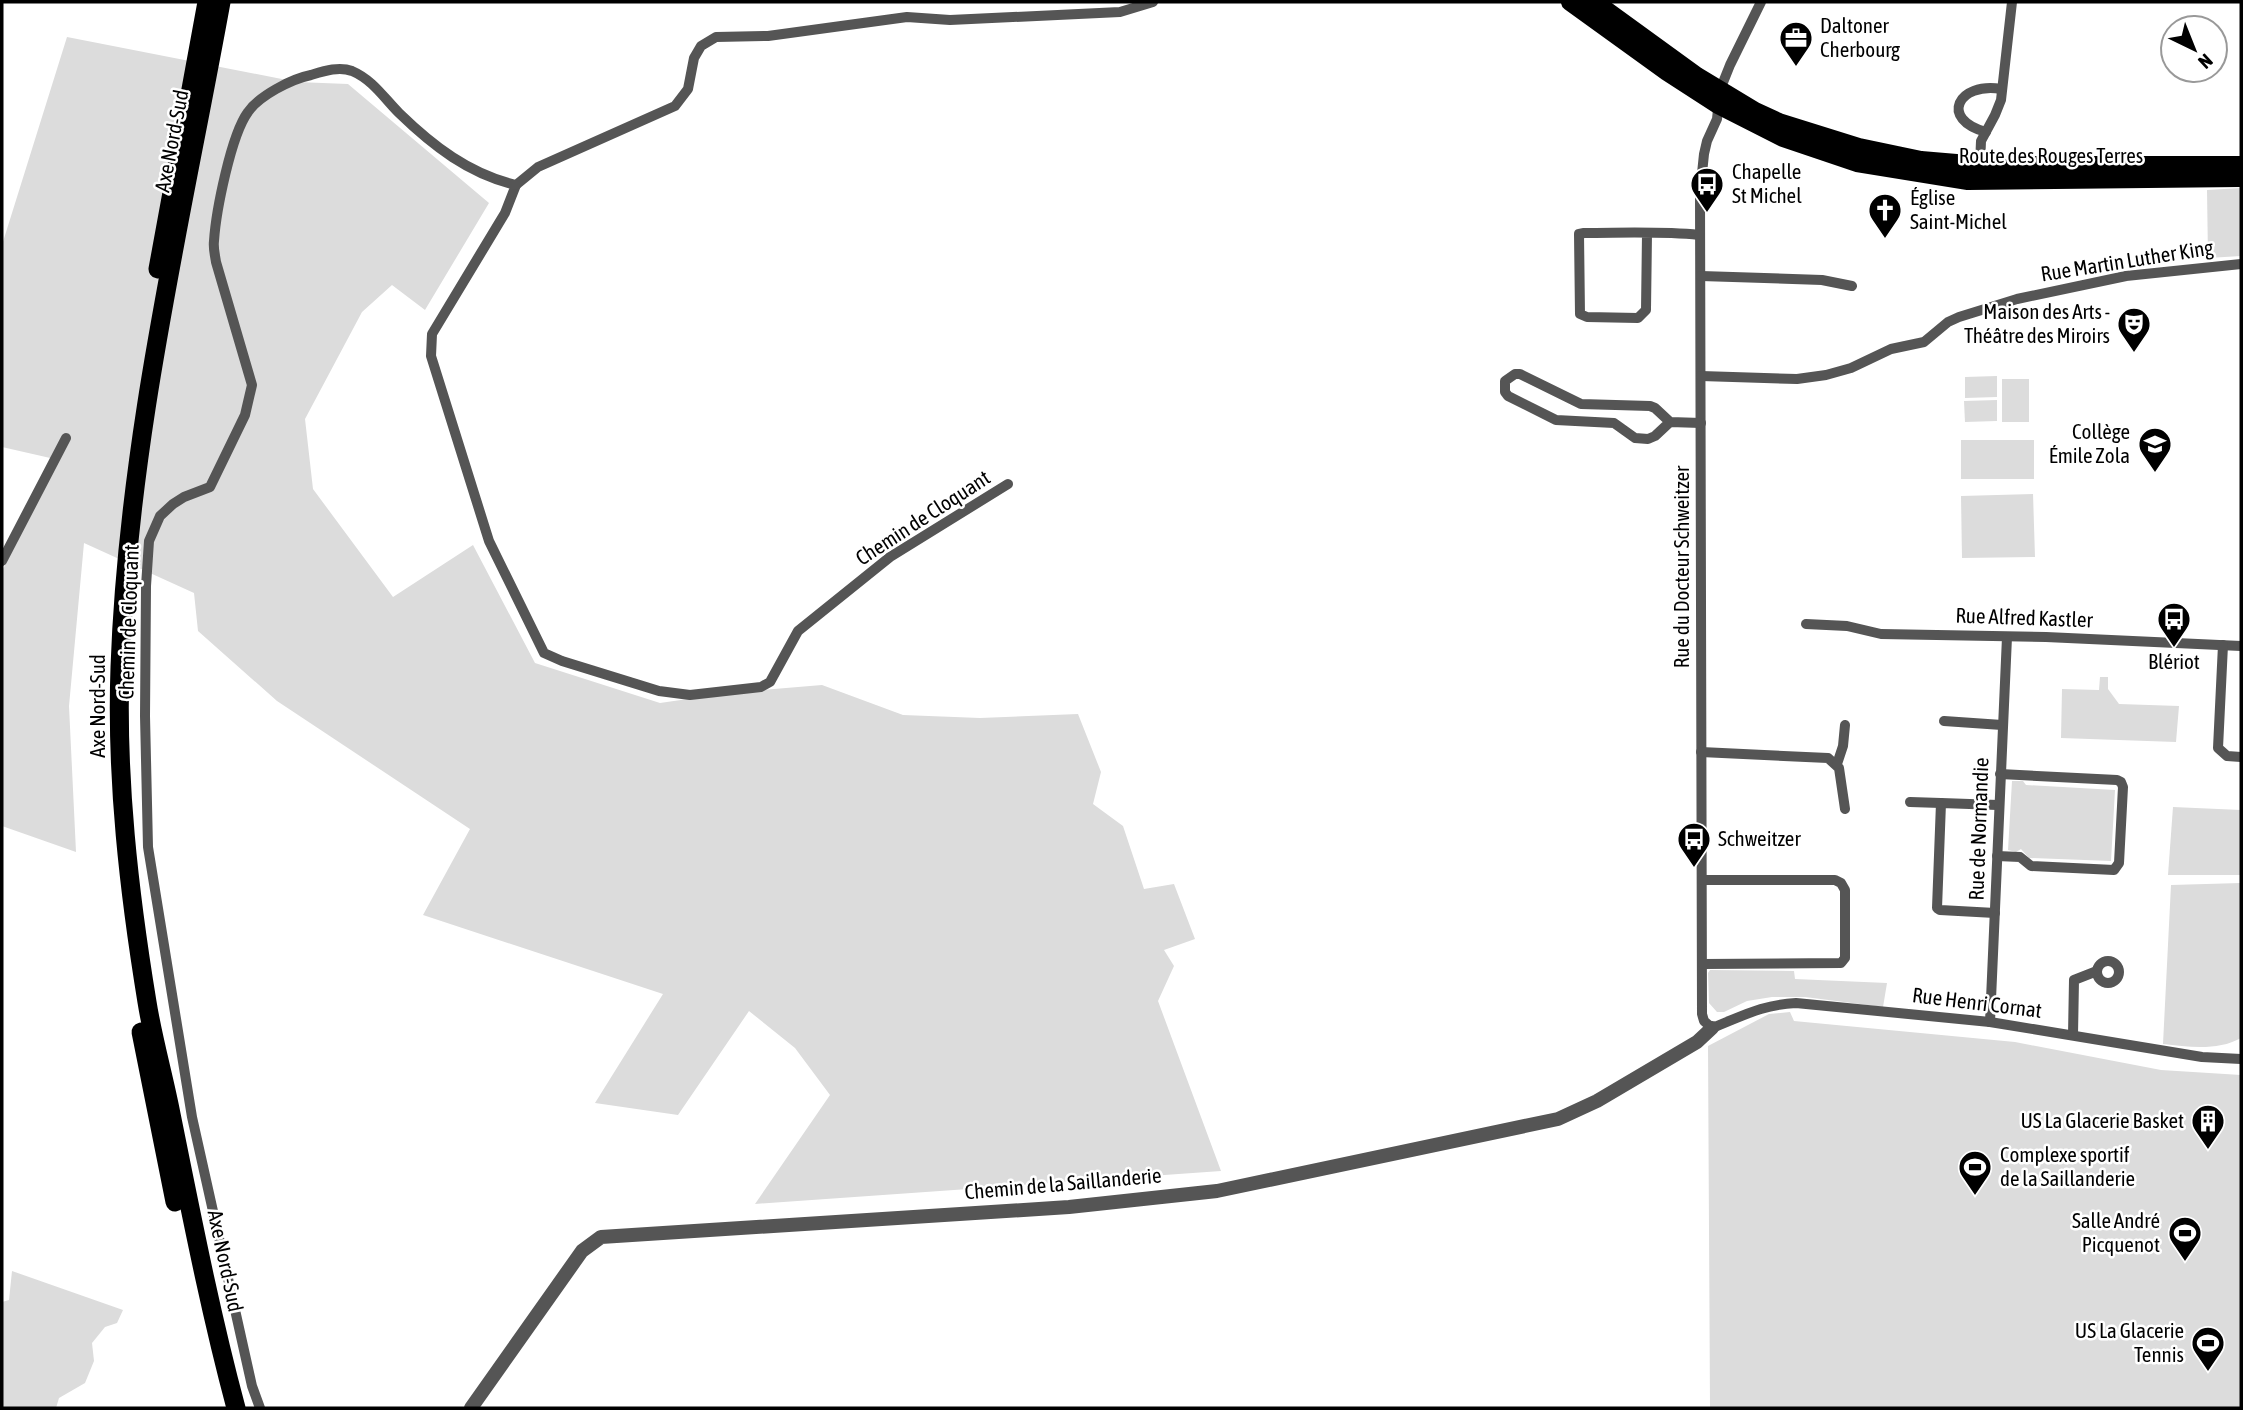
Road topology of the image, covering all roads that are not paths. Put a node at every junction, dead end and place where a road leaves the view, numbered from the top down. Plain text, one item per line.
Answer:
1 (207, 2) edge
2 (221, 2) edge
3 (1153, 2) edge
4 (1570, 2) edge
5 (1595, 2) edge
6 (1761, 2) edge
7 (2012, 2) edge
8 (2001, 89) junction
9 (1719, 98) junction
10 (1986, 132) junction
11 (1980, 165) junction
12 (2241, 165) edge
13 (2241, 178) edge
14 (516, 185) junction
15 (1647, 234) junction
16 (1699, 235) junction
17 (2241, 264) edge
18 (1701, 276) junction
19 (1852, 286) dead end
20 (1701, 376) junction
21 (1670, 422) junction
22 (1701, 423) junction
23 (66, 438) dead end
24 (1008, 484) dead end
25 (2, 561) edge
26 (1806, 624) dead end
27 (2007, 637) junction
28 (2223, 645) junction
29 (2241, 646) edge
30 (1944, 721) dead end
31 (1845, 724) dead end
32 (2002, 725) junction
33 (1702, 752) junction
34 (2241, 757) edge
35 (1837, 764) junction
36 (2000, 774) junction
37 (1910, 802) dead end
38 (1941, 803) junction
39 (1998, 805) junction
40 (1845, 809) dead end
41 (1997, 856) junction
42 (1702, 880) junction
43 (1995, 912) junction
44 (1703, 964) junction
45 (2097, 971) dead end
46 (1990, 1022) junction
47 (1712, 1028) junction
48 (2073, 1035) junction
49 (2241, 1059) edge
50 (224, 1408) edge
51 (236, 1408) edge
52 (260, 1408) edge
53 (471, 1408) edge

1 - 50 highway, Axe Nord-Sud
2 - 51 highway, Axe Nord-Sud
3 - 14 street
4 - 9 main road, Route des Rouges Terres
5 - 9 main road, Route des Rouges Terres
6 - 9 street, Rue du Docteur Schweitzer
7 - 8 street
8 - 10 street
8 - 10 street
9 - 11 main road, Route des Rouges Terres
9 - 13 main road, Route des Rouges Terres
9 - 16 street, Rue du Docteur Schweitzer
10 - 11 street
11 - 12 main road, Route des Rouges Terres
14 - 24 street, Chemin de Cloquant
14 - 52 street, Chemin de Cloquant
15 - 15 street
15 - 16 street
16 - 18 street, Rue du Docteur Schweitzer
17 - 20 street, Rue Martin Luther King
18 - 19 street
18 - 20 street, Rue du Docteur Schweitzer
20 - 22 street, Rue du Docteur Schweitzer
21 - 21 street
21 - 22 street
22 - 33 street, Rue du Docteur Schweitzer
23 - 25 street
26 - 27 street, Rue Alfred Kastler
27 - 28 street, Rue Alfred Kastler
27 - 32 street, Rue de Normandie
28 - 29 street, Rue Alfred Kastler
28 - 34 street
30 - 32 street
31 - 35 street
32 - 36 street, Rue de Normandie
33 - 35 street
33 - 42 street, Rue du Docteur Schweitzer
35 - 40 street
36 - 39 street, Rue de Normandie
36 - 41 street
37 - 38 street
38 - 39 street
38 - 43 street
39 - 41 street, Rue de Normandie
41 - 43 street, Rue de Normandie
42 - 44 street, Rue du Docteur Schweitzer
42 - 44 street
43 - 46 street, Rue de Normandie
44 - 47 street, Rue du Docteur Schweitzer
45 - 48 street
46 - 47 street, Rue Henri Cornat
46 - 48 street, Rue Henri Cornat
47 - 53 street, Chemin de la Saillanderie
48 - 49 street, Rue Henri Cornat

